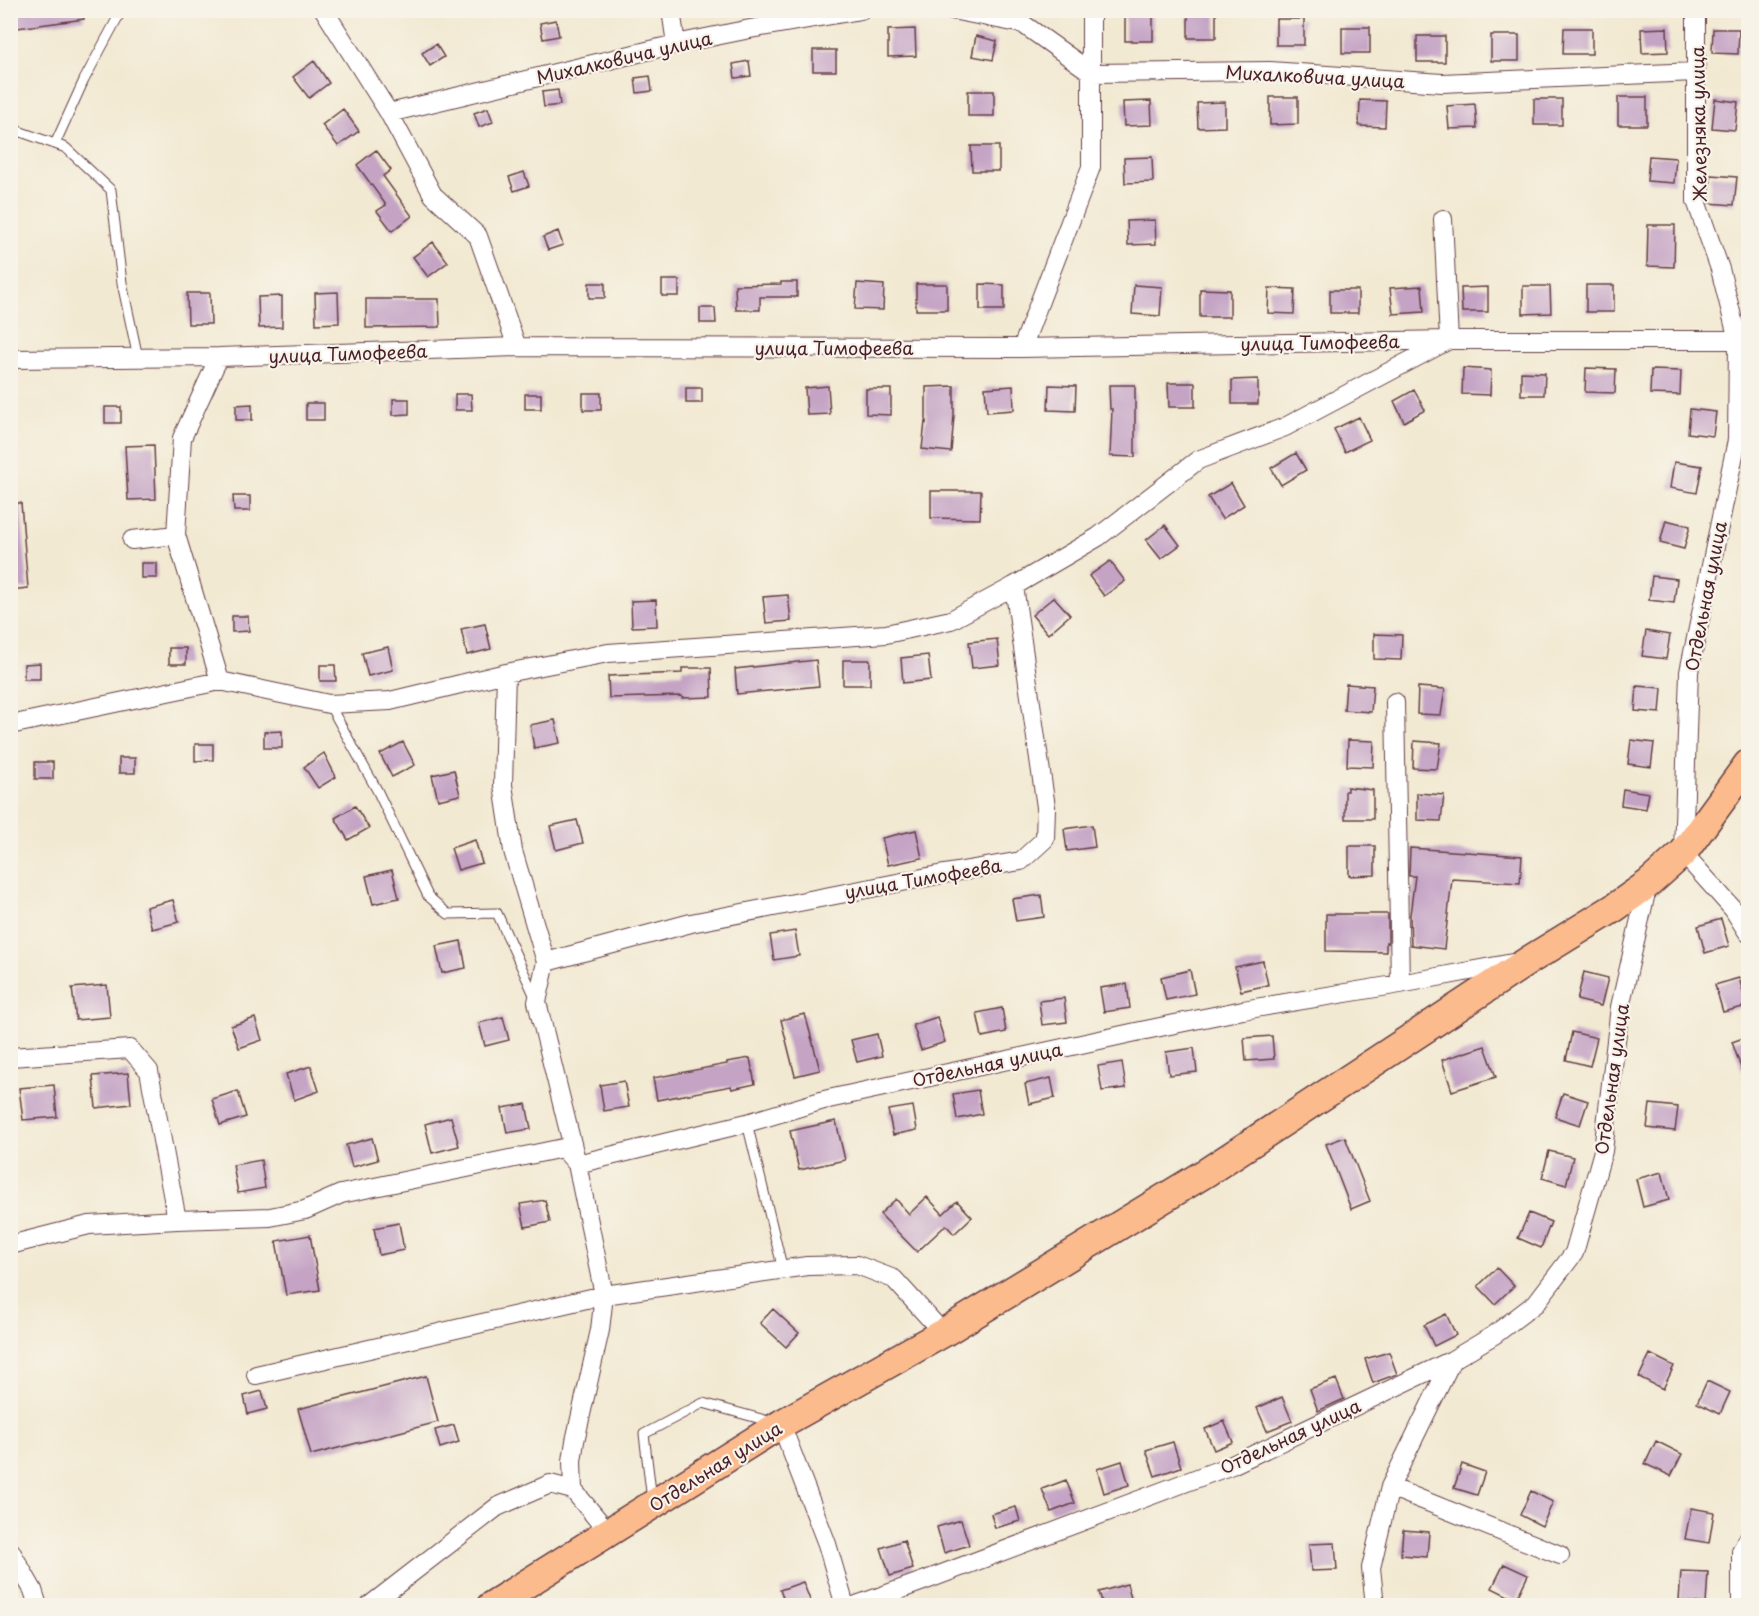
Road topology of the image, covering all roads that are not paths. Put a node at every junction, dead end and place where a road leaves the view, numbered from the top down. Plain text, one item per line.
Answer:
1 (118, 10) edge
2 (324, 10) edge
3 (671, 10) edge
4 (861, 10) edge
5 (952, 10) edge
6 (1091, 10) edge
7 (1696, 10) edge
8 (676, 44) junction
9 (1695, 72) junction
10 (1092, 73) junction
11 (389, 113) junction
12 (10, 128) edge
13 (55, 144) junction
14 (1443, 219) dead end
15 (1449, 340) junction
16 (1743, 340) edge
17 (517, 347) junction
18 (1022, 348) junction
19 (219, 357) junction
20 (138, 358) junction
21 (10, 359) edge
22 (176, 535) junction
23 (132, 540) dead end
24 (1014, 586) junction
25 (506, 673) junction
26 (220, 681) junction
27 (1395, 702) dead end
28 (329, 704) junction
29 (10, 725) edge
30 (1749, 764) edge
31 (1683, 853) junction
32 (1648, 884) junction
33 (1749, 933) edge
34 (1531, 959) junction
35 (546, 962) junction
36 (1400, 984) junction
37 (537, 1002) junction
38 (10, 1057) edge
39 (747, 1123) junction
40 (577, 1164) junction
41 (177, 1220) junction
42 (10, 1245) edge
43 (783, 1270) junction
44 (604, 1295) junction
45 (943, 1333) junction
46 (1452, 1360) junction
47 (256, 1376) dead end
48 (781, 1424) junction
49 (1390, 1487) junction
50 (573, 1490) junction
51 (653, 1504) junction
52 (608, 1532) junction
53 (1745, 1545) edge
54 (10, 1550) edge
55 (1560, 1555) dead end
56 (38, 1605) edge
57 (369, 1605) edge
58 (491, 1605) edge
59 (845, 1605) edge
60 (855, 1605) edge
61 (1373, 1605) edge
62 (1741, 1605) edge

1 - 13 lane
2 - 11 street
3 - 8 street
4 - 8 street, Михалковича улица
5 - 10 street
6 - 10 street
7 - 9 street, Железняка улица
8 - 11 street, Михалковича улица
9 - 10 street, Михалковича улица
9 - 16 street, Железняка улица
10 - 18 street
11 - 17 street
12 - 13 lane
13 - 20 lane
14 - 15 street
15 - 16 street, улица Тимофеева
15 - 18 street, улица Тимофеева
15 - 24 street, улица Тимофеева
16 - 31 street, Отдельная улица
17 - 18 street, улица Тимофеева
17 - 19 street, улица Тимофеева
19 - 20 street, улица Тимофеева
19 - 22 street
20 - 21 street, улица Тимофеева
22 - 23 street
22 - 26 street
24 - 25 street, улица Тимофеева
24 - 35 street, улица Тимофеева
25 - 28 street, улица Тимофеева
25 - 35 street
26 - 28 street, улица Тимофеева
26 - 29 street, улица Тимофеева
27 - 36 street
28 - 37 lane
30 - 31 main road, Отдельная улица
31 - 32 main road, Отдельная улица
31 - 33 street
32 - 34 main road, Отдельная улица
32 - 46 street, Отдельная улица
34 - 36 street, Отдельная улица
34 - 45 main road, Отдельная улица
35 - 37 street
36 - 39 street, Отдельная улица
37 - 40 street
38 - 41 street
39 - 40 street, Отдельная улица
39 - 43 lane
40 - 41 street
40 - 44 street
41 - 42 street
43 - 44 street
43 - 45 street
44 - 47 street
44 - 50 street
45 - 48 main road, Отдельная улица
46 - 49 street
46 - 60 street, Отдельная улица
48 - 51 main road, Отдельная улица
48 - 51 lane
48 - 59 street
49 - 55 street
49 - 61 street
50 - 52 street
50 - 57 street
51 - 52 main road, Отдельная улица
52 - 58 main road, Отдельная улица
53 - 62 street
54 - 56 street

